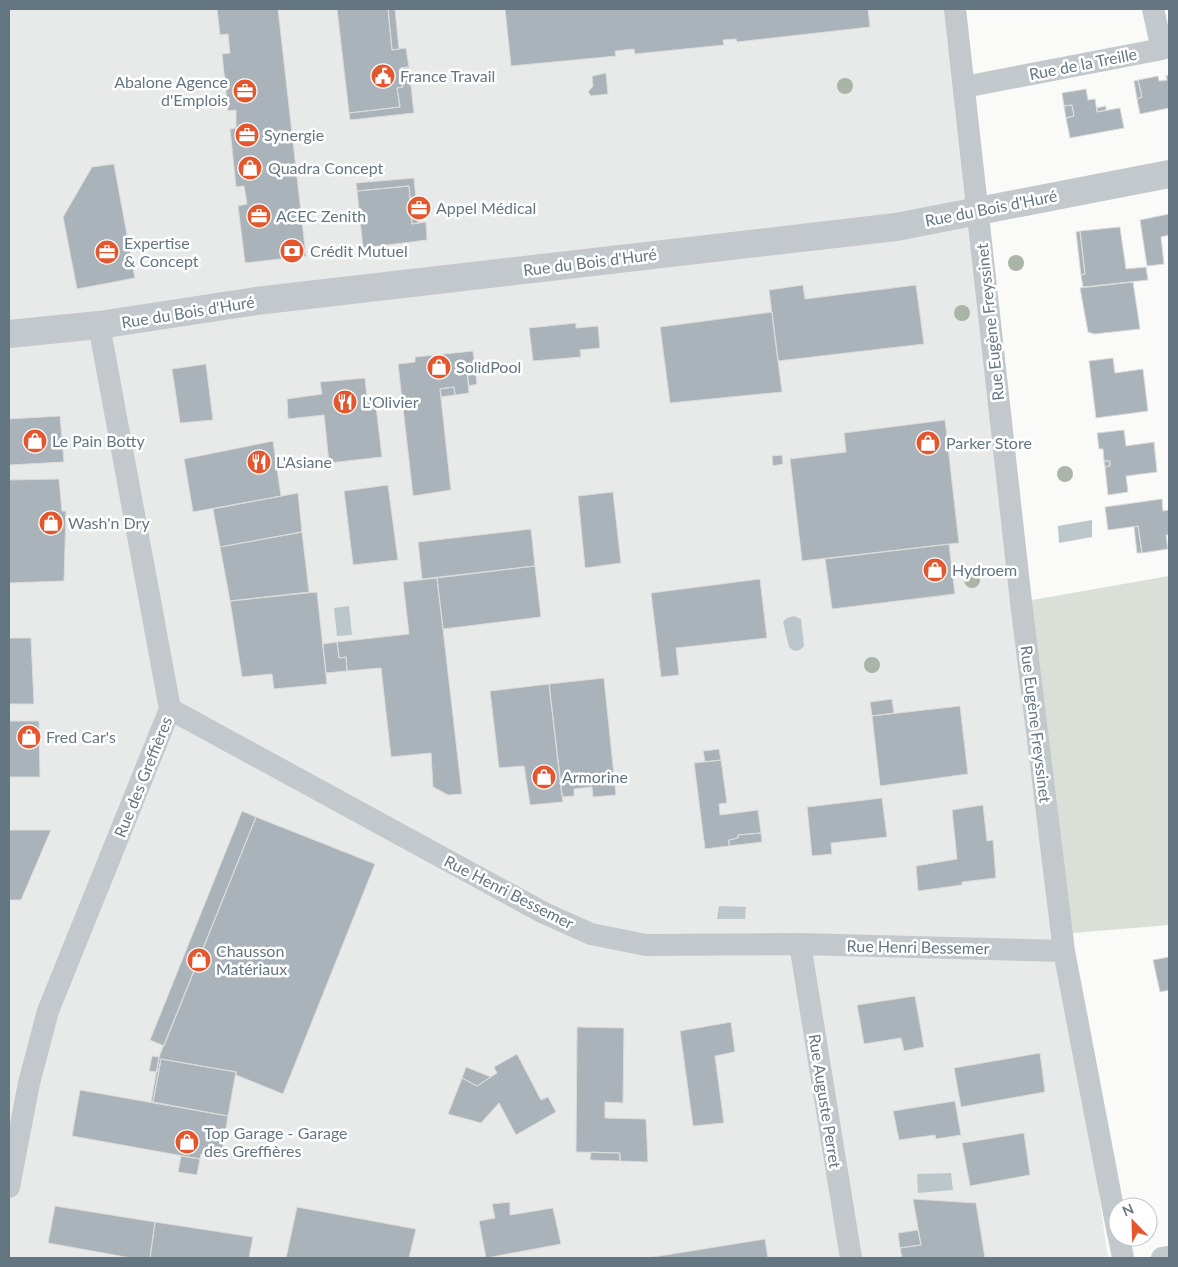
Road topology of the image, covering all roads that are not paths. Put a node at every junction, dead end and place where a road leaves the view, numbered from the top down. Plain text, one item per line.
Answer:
1 (955, 9) edge
2 (1153, 9) edge
3 (964, 87) junction
4 (1169, 174) edge
5 (978, 211) junction
6 (98, 325) junction
7 (9, 334) edge
8 (170, 709) junction
9 (800, 944) junction
10 (1064, 951) junction
11 (9, 1187) edge
12 (1111, 1197) edge
13 (1169, 1257) edge
14 (851, 1258) edge
15 (1162, 1258) edge

1 - 3 street, Rue Eugène Freyssinet
2 - 3 street, Rue de la Treille
3 - 5 street, Rue Eugène Freyssinet
4 - 5 street, Rue du Bois d'Huré
5 - 6 street, Rue du Bois d'Huré
5 - 10 street, Rue Eugène Freyssinet
6 - 7 street, Rue du Bois d'Huré
6 - 8 street, Rue des Greffières
8 - 9 street, Rue Henri Bessemer
8 - 11 street, Rue des Greffières
9 - 10 street, Rue Henri Bessemer
9 - 14 street, Rue Auguste Perret
10 - 12 street, Rue Eugène Freyssinet
13 - 15 street

